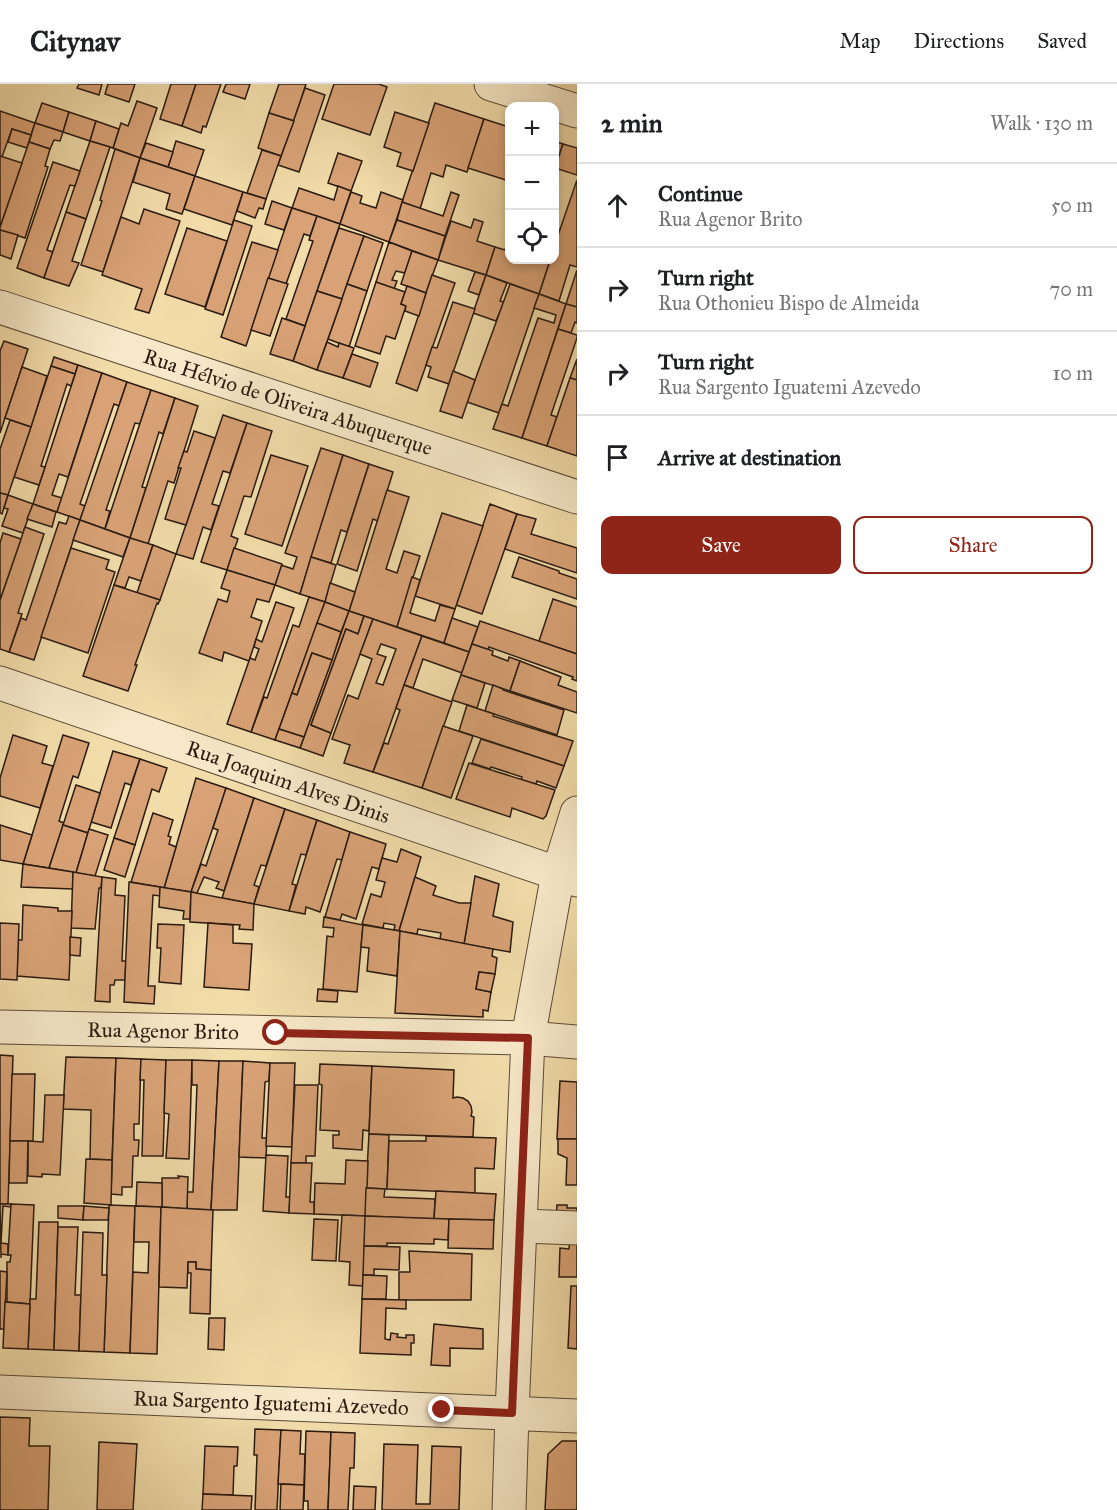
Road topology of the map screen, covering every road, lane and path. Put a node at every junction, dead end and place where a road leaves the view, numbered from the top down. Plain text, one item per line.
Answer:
1 (491, 84) edge
2 (577, 111) edge
3 (0, 307) edge
4 (577, 497) edge
5 (0, 683) edge
6 (577, 813) edge
7 (568, 877) edge
8 (0, 1027) edge
9 (528, 1038) junction
10 (577, 1042) edge
11 (521, 1226) junction
12 (577, 1228) edge
13 (0, 1392) edge
14 (512, 1413) junction
15 (577, 1416) edge
16 (509, 1510) edge

1 - 2 street
3 - 4 street, Rua Hélvio de Oliveira Abuquerque
5 - 7 street, Rua Joaquim Alves Dinis
6 - 7 street
7 - 9 street
8 - 9 street, Rua Agenor Brito
9 - 10 street, Rua Agenor Brito
9 - 11 street
11 - 12 street
11 - 14 street
13 - 14 street, Rua Sargento Iguatemi Azevedo
14 - 15 street, Rua Sargento Iguatemi Azevedo
14 - 16 street

